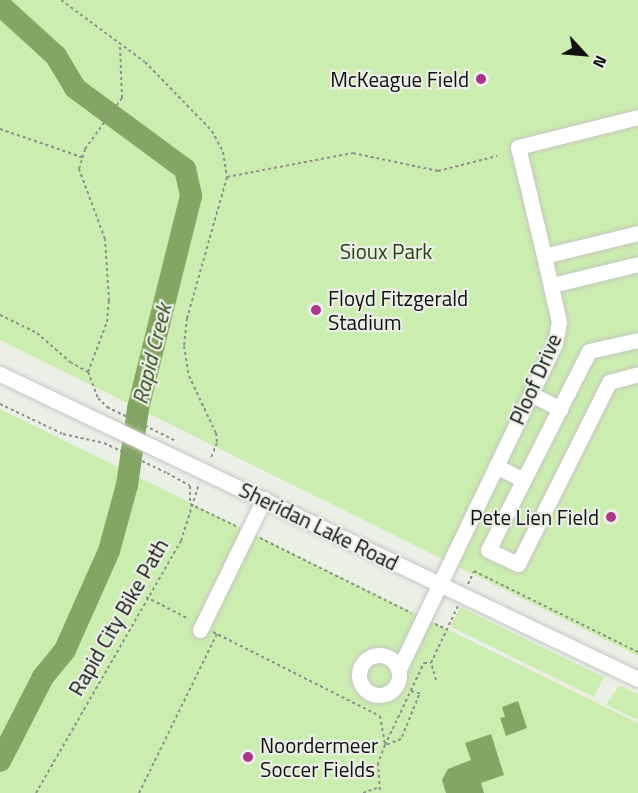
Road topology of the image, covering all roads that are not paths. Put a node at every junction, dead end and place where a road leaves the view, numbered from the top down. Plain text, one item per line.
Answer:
1 (638, 117) edge
2 (638, 232) edge
3 (544, 256) junction
4 (638, 264) edge
5 (552, 285) junction
6 (638, 340) edge
7 (0, 374) edge
8 (638, 374) edge
9 (531, 394) junction
10 (560, 409) junction
11 (496, 466) junction
12 (524, 480) junction
13 (264, 499) junction
14 (438, 583) junction
15 (201, 628) road end
16 (399, 669) dead end
17 (638, 679) edge

1 - 3 street, Ploof Drive
2 - 3 street
3 - 5 street, Ploof Drive
4 - 5 street
5 - 9 street, Ploof Drive
6 - 10 street
7 - 13 street, Sheridan Lake Road
8 - 12 street
9 - 10 street
9 - 11 street, Ploof Drive
10 - 12 street
11 - 12 street
11 - 14 street, Ploof Drive
13 - 14 street, Sheridan Lake Road
13 - 15 street
14 - 16 street, Ploof Drive
14 - 17 street, Sheridan Lake Road

